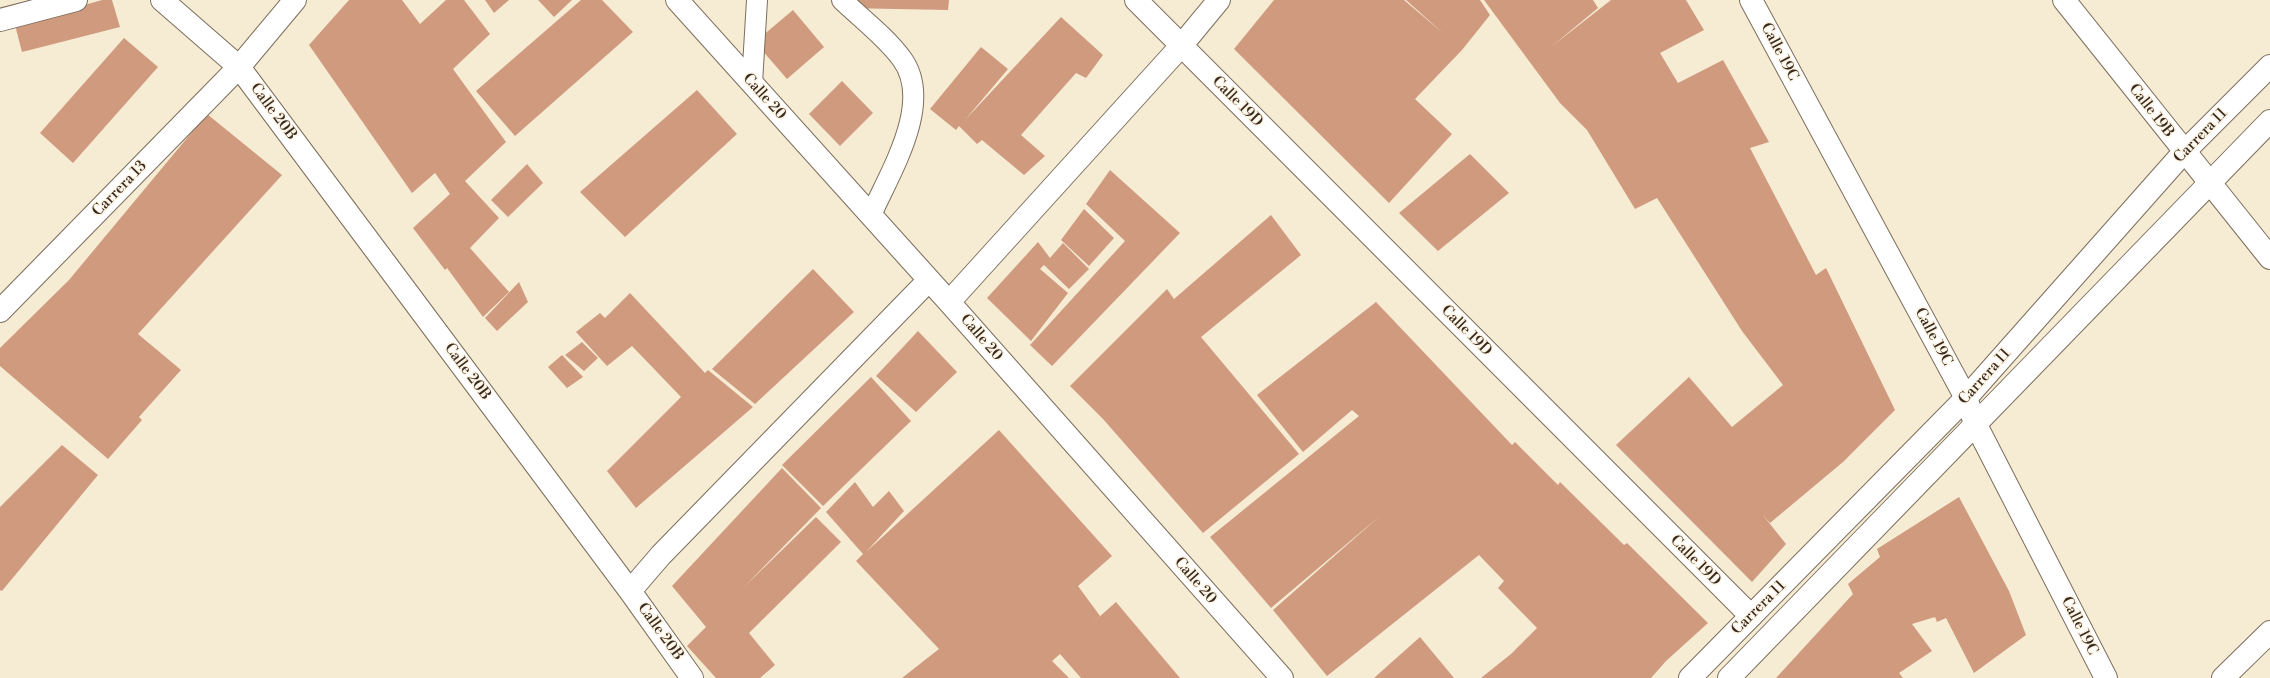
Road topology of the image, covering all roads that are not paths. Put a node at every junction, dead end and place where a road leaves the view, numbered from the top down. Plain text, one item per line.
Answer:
1 (76, 0) edge
2 (162, 0) edge
3 (295, 0) edge
4 (677, 0) edge
5 (757, 0) edge
6 (842, 0) edge
7 (1136, 0) edge
8 (1219, 0) edge
9 (1751, 0) edge
10 (2064, 0) edge
11 (0, 20) edge
12 (1181, 46) junction
13 (2270, 66) edge
14 (239, 68) junction
15 (752, 83) junction
16 (2270, 121) edge
17 (2184, 152) junction
18 (2211, 182) junction
19 (871, 215) junction
20 (2270, 258) edge
21 (929, 280) junction
22 (949, 302) junction
23 (0, 311) edge
24 (1966, 398) junction
25 (1975, 423) junction
26 (630, 591) junction
27 (1751, 616) junction
28 (2270, 632) edge
29 (692, 678) edge
30 (1282, 678) edge
31 (1690, 678) edge
32 (1729, 678) edge
33 (2106, 678) edge
34 (2223, 678) edge

1 - 11 street
2 - 14 street, Calle 20B
3 - 14 street, Carrera 13
4 - 15 street, Calle 20
5 - 15 lane
6 - 19 lane
7 - 12 street, Calle 19D
8 - 12 street
9 - 24 street, Calle 19C
10 - 17 street, Calle 19B
12 - 22 street
12 - 27 street, Calle 19D
13 - 17 street, Carrera 11
14 - 23 street, Carrera 13
14 - 26 street, Calle 20B
15 - 19 street, Calle 20
16 - 18 street, Carrera 11
17 - 18 street, Calle 19B
17 - 24 street, Carrera 11
18 - 20 street, Calle 19B
18 - 25 street, Carrera 11
19 - 21 street, Calle 20
21 - 22 street, Calle 20
21 - 26 street
22 - 30 street, Calle 20
24 - 25 street, Calle 19C
24 - 27 street, Carrera 11
25 - 32 street, Carrera 11
25 - 33 street, Calle 19C
26 - 29 street, Calle 20B
27 - 31 street, Carrera 11
28 - 34 street

